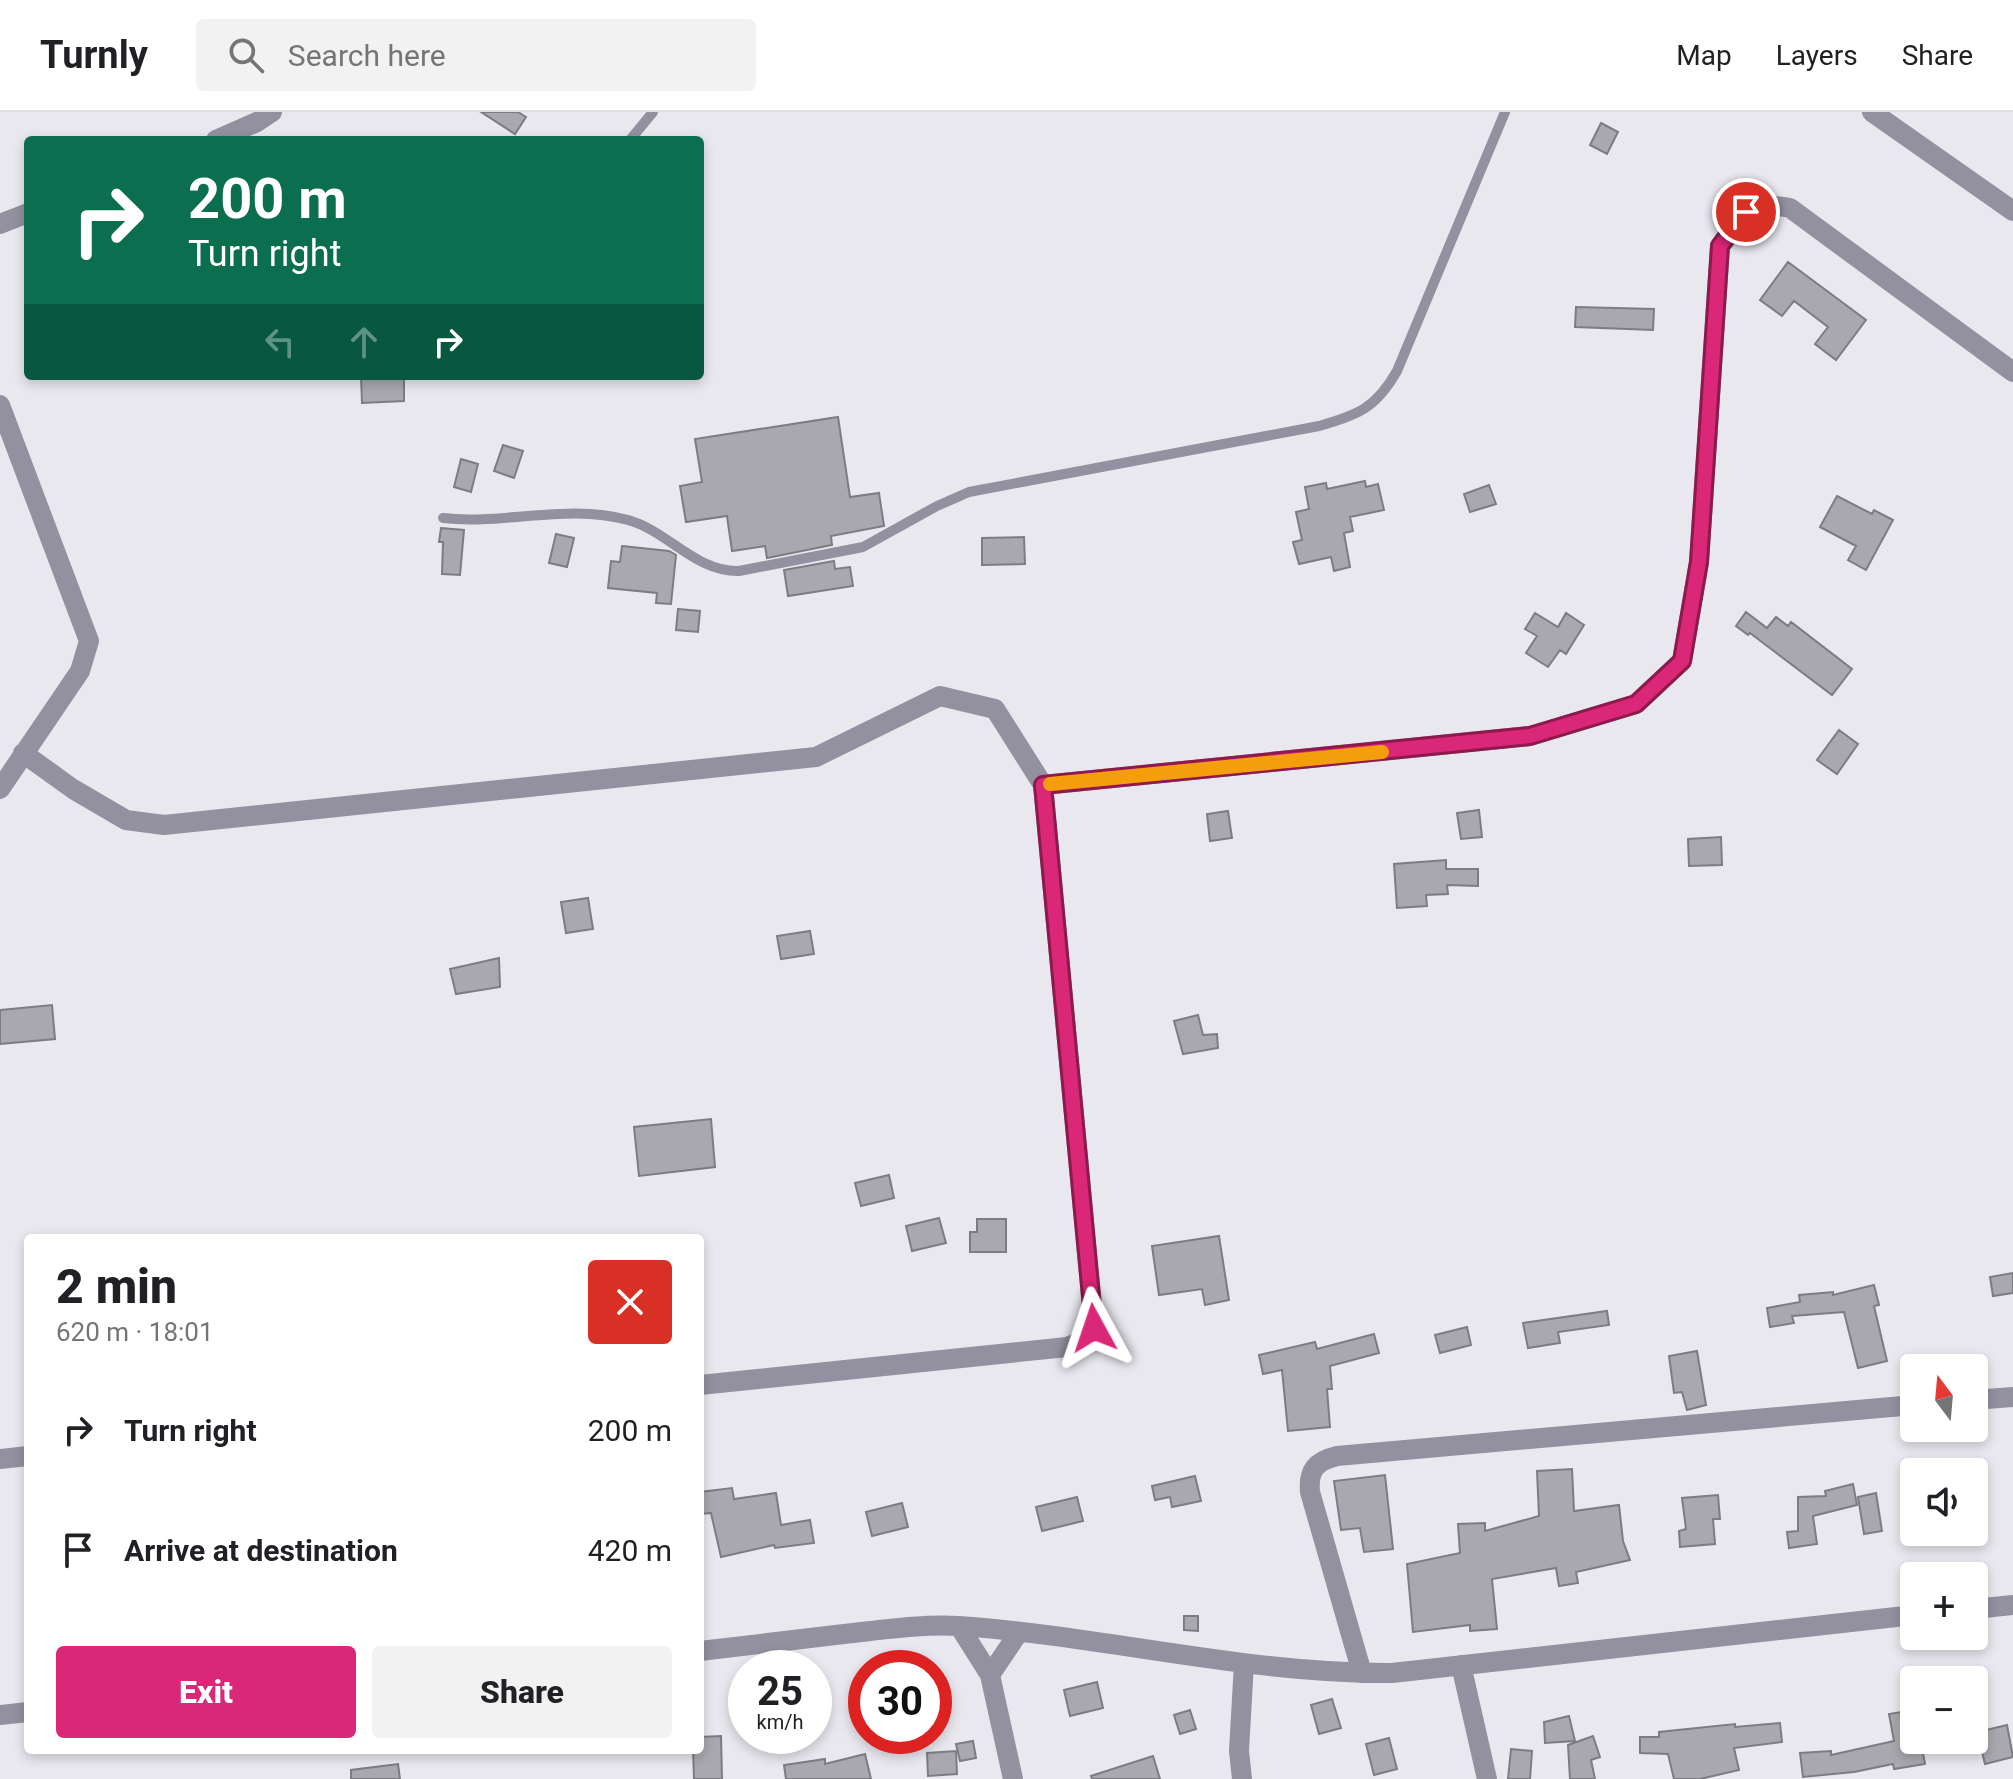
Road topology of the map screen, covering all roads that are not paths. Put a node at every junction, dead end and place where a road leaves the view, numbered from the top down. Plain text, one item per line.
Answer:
1 (272, 112) edge
2 (653, 112) edge
3 (1505, 112) edge
4 (1872, 112) edge
5 (242, 136) edge
6 (633, 136) edge
7 (2013, 211) edge
8 (24, 215) edge
9 (0, 224) edge
10 (2013, 372) edge
11 (0, 405) edge
12 (443, 518) dead end
13 (23, 753) junction
14 (1043, 785) junction
15 (0, 789) edge
16 (704, 1385) edge
17 (2013, 1397) edge
18 (1988, 1399) edge
19 (1900, 1406) edge
20 (24, 1456) edge
21 (0, 1459) edge
22 (2013, 1605) edge
23 (1988, 1608) edge
24 (1900, 1617) edge
25 (959, 1626) junction
26 (1019, 1632) junction
27 (704, 1651) edge
28 (1244, 1663) junction
29 (1461, 1665) junction
30 (1362, 1673) junction
31 (990, 1675) junction
32 (24, 1712) edge
33 (0, 1715) edge
34 (1013, 1779) edge
35 (1242, 1779) edge
36 (1487, 1779) edge

1 - 5 street
2 - 6 lane
3 - 12 lane
4 - 7 street
8 - 9 street
10 - 14 street
11 - 13 street
13 - 14 street
13 - 15 street
14 - 16 street
17 - 18 street
19 - 30 street
20 - 21 street
22 - 23 street
24 - 29 street
25 - 26 street
25 - 27 street
25 - 31 street
26 - 28 street
26 - 31 street
28 - 30 street
28 - 35 street
29 - 30 street
29 - 36 street
31 - 34 street
32 - 33 street

